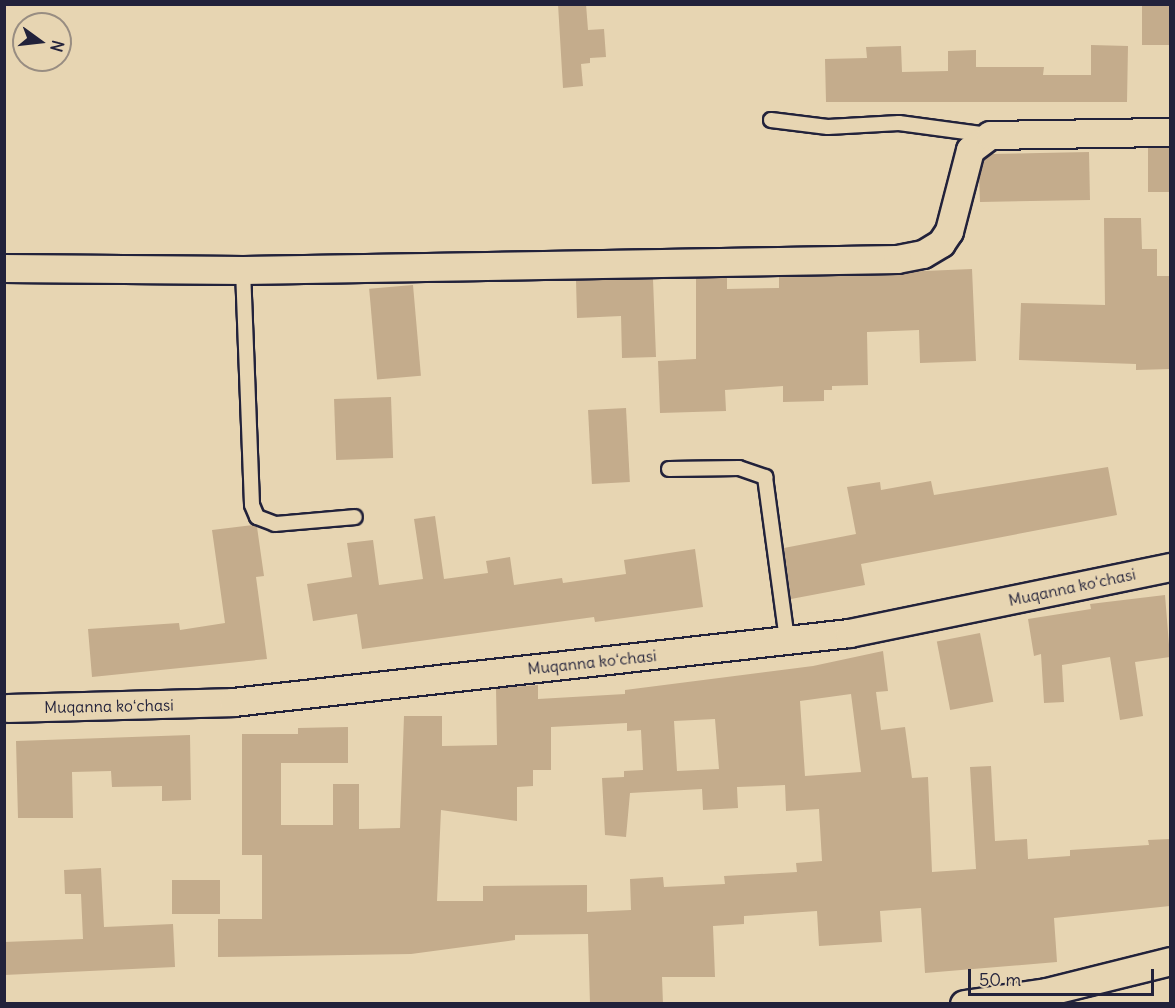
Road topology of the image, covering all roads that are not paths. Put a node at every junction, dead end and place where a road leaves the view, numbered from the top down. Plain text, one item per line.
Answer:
1 (771, 120) dead end
2 (1170, 132) edge
3 (990, 135) junction
4 (4, 268) edge
5 (243, 270) junction
6 (669, 469) dead end
7 (354, 517) dead end
8 (1170, 567) edge
9 (787, 640) junction
10 (8, 708) dead end
11 (1170, 961) edge
12 (964, 1004) edge

1 - 3 lane
2 - 3 street
3 - 5 street
4 - 5 street
5 - 7 lane
6 - 9 lane
8 - 9 street, Muqanna koʻchasi
9 - 10 street, Muqanna koʻchasi
11 - 12 street

